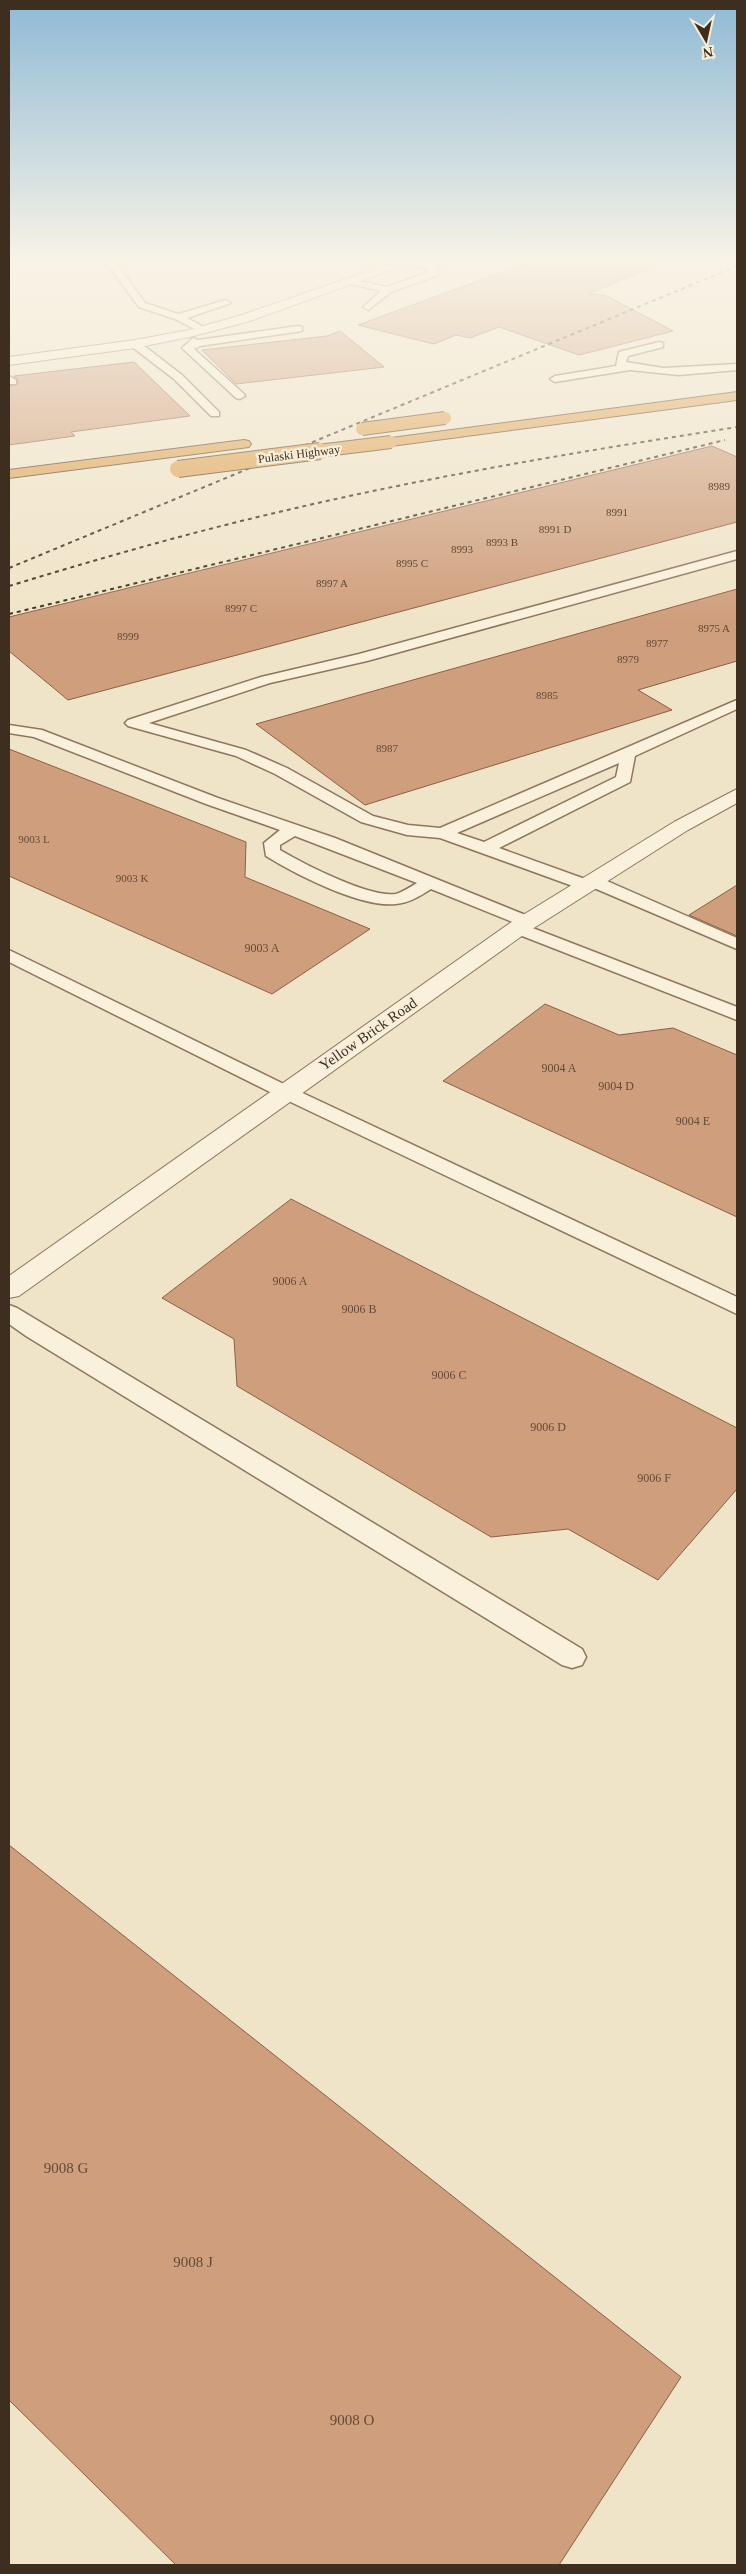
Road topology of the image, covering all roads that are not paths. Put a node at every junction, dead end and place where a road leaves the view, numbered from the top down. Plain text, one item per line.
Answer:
1 (181, 380) edge
2 (222, 380) edge
3 (240, 396) dead end
4 (737, 396) edge
5 (215, 414) dead end
6 (450, 418) dead end
7 (349, 430) dead end
8 (249, 443) dead end
9 (160, 472) dead end
10 (9, 474) edge
11 (737, 555) edge
12 (737, 704) edge
13 (9, 729) edge
14 (628, 754) junction
15 (737, 795) edge
16 (294, 829) junction
17 (442, 833) junction
18 (486, 848) junction
19 (430, 883) junction
20 (590, 883) junction
21 (522, 925) junction
22 (737, 944) edge
23 (9, 955) edge
24 (737, 1014) edge
25 (285, 1092) junction
26 (9, 1289) edge
27 (737, 1306) edge
28 (9, 1312) edge
29 (572, 1657) dead end

1 - 5 lane
2 - 3 lane
4 - 9 highway, Pulaski Highway, bridge
6 - 7 highway, Pulaski Highway, bridge
8 - 10 highway, Pulaski Highway
11 - 17 lane
12 - 14 lane
13 - 16 lane
14 - 17 lane
14 - 18 lane
15 - 20 street, Yellow Brick Road
16 - 19 lane
16 - 19 lane
17 - 18 lane
18 - 20 lane
19 - 21 lane
20 - 21 street, Yellow Brick Road
20 - 22 lane
21 - 24 lane
21 - 25 street, Yellow Brick Road
23 - 25 lane
25 - 26 street, Yellow Brick Road
25 - 27 lane
28 - 29 lane

